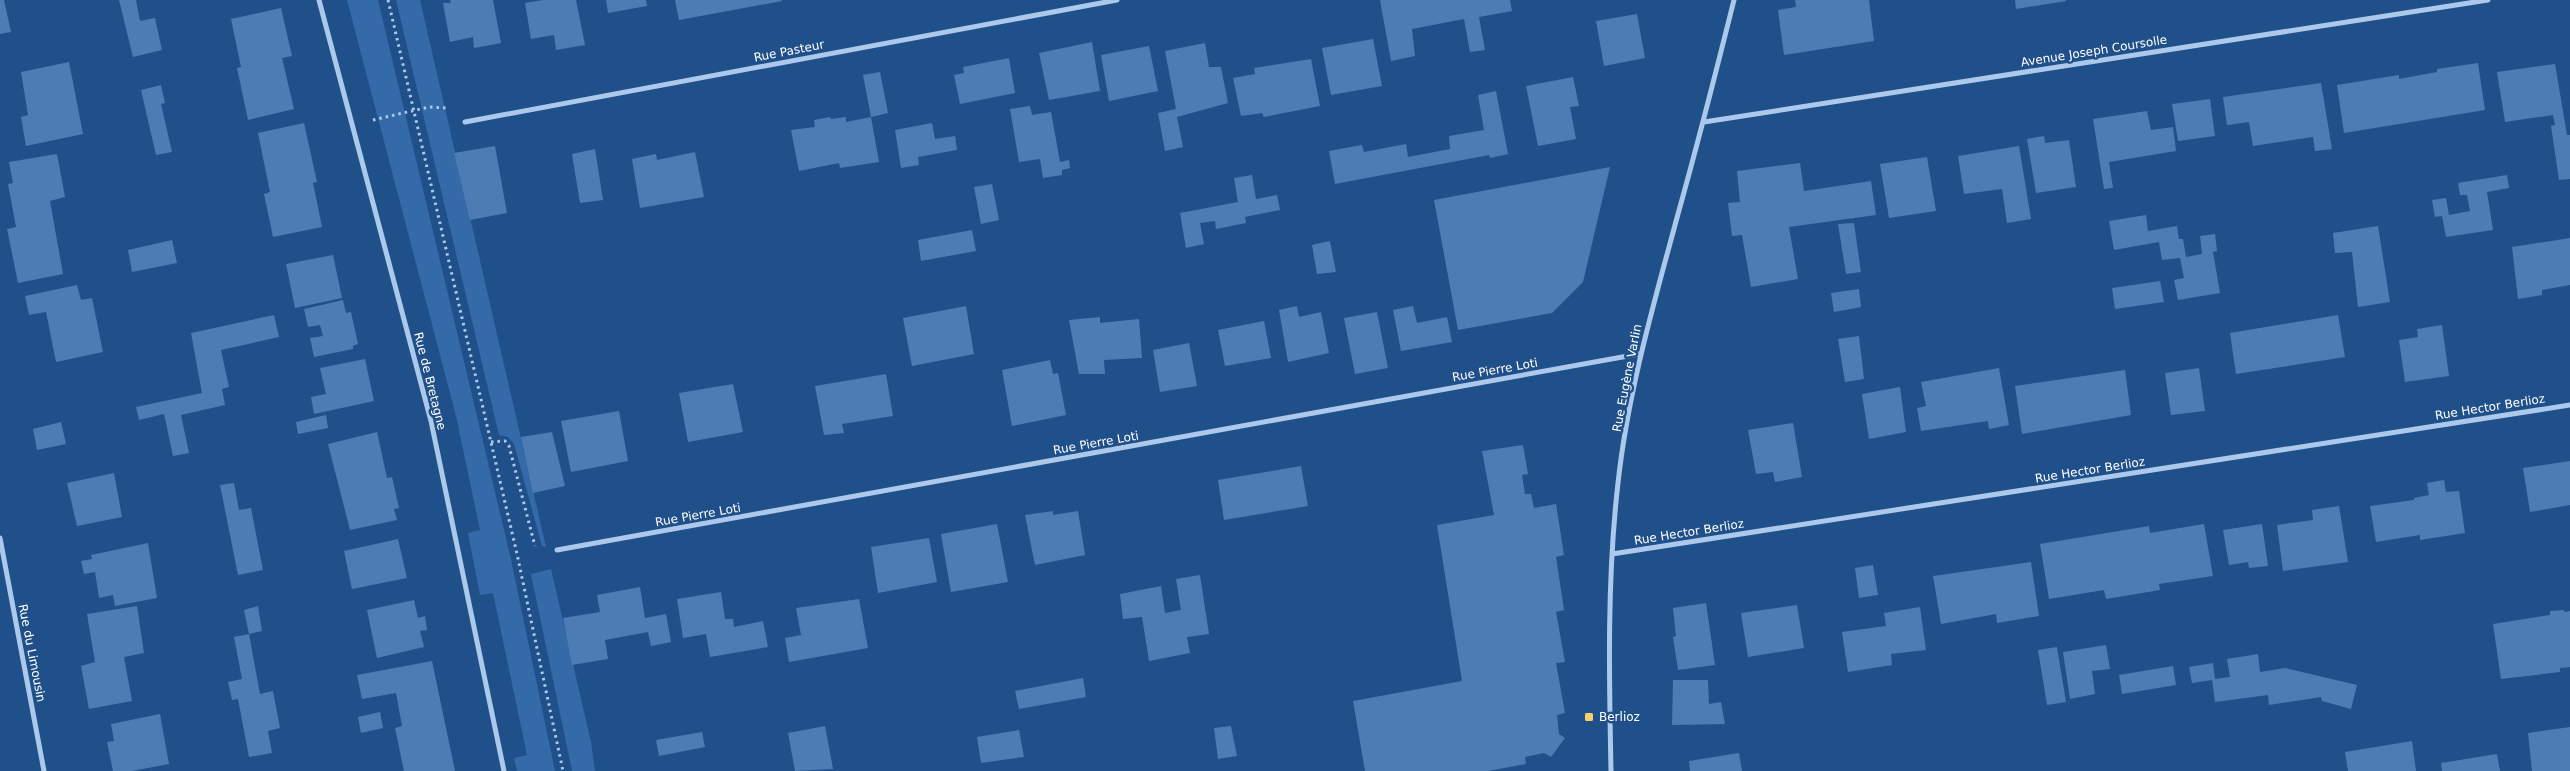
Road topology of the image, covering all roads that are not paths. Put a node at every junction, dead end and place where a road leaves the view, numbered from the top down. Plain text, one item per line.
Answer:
1 (319, 0) edge
2 (1117, 0) edge
3 (1734, 0) edge
4 (2488, 0) edge
5 (465, 122) road end
6 (1704, 122) junction
7 (1640, 354) junction
8 (2570, 405) edge
9 (0, 538) edge
10 (556, 550) road end
11 (1612, 554) junction
12 (44, 771) edge
13 (504, 771) edge
14 (1611, 771) edge

1 - 13 street, Rue de Bretagne
2 - 5 street, Rue Pasteur
3 - 6 street, Rue Eugène Varlin
4 - 6 street, Avenue Joseph Coursolle
6 - 7 street, Rue Eugène Varlin
7 - 10 street, Rue Pierre Loti
7 - 11 street, Rue Eugène Varlin
8 - 11 street, Rue Hector Berlioz
9 - 12 street, Rue du Limousin
11 - 14 street, Rue Eugène Varlin

